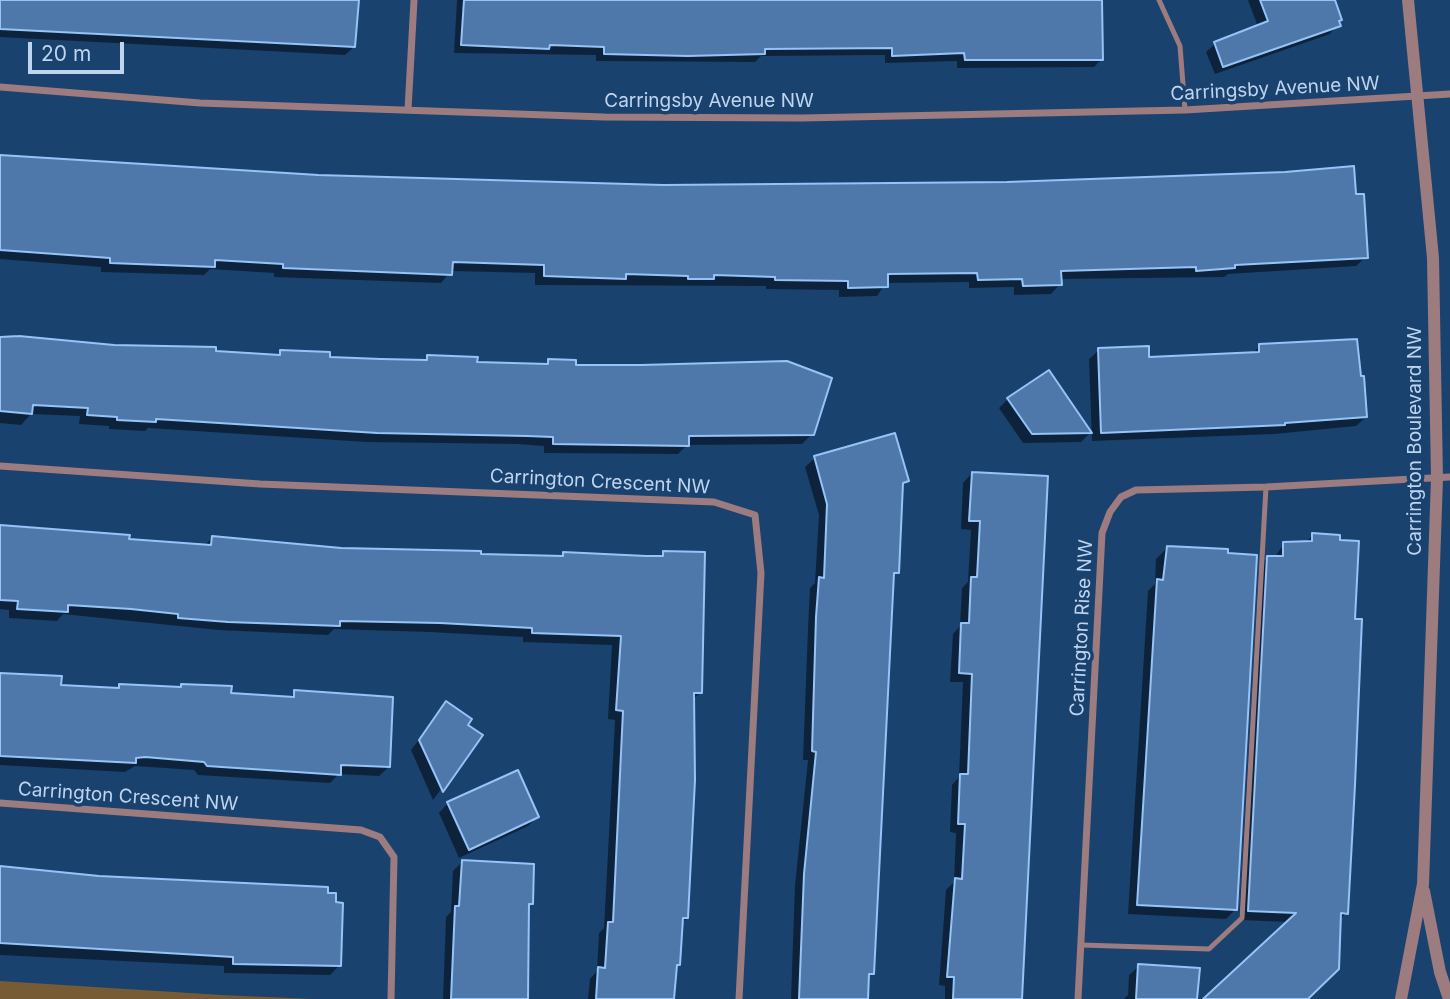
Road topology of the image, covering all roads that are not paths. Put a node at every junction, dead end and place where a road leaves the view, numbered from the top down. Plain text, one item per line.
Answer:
1 (414, 0) edge
2 (1159, 0) edge
3 (1408, 0) edge
4 (0, 87) edge
5 (1450, 94) edge
6 (1418, 98) junction
7 (408, 110) junction
8 (1185, 110) junction
9 (0, 466) edge
10 (1443, 477) edge
11 (1266, 487) junction
12 (0, 803) edge
13 (1423, 884) junction
14 (1081, 945) junction
15 (391, 999) edge
16 (739, 999) edge
17 (1078, 999) edge
18 (1401, 999) edge
19 (1449, 999) edge

1 - 7 street
2 - 8 lane
3 - 6 street, Carrington Boulevard NW
4 - 7 street, Carringsby Avenue NW
5 - 6 street, Carringsby Avenue NW
6 - 8 street, Carringsby Avenue NW
6 - 10 street, Carrington Boulevard NW
7 - 8 street, Carringsby Avenue NW
9 - 16 street, Carrington Crescent NW
10 - 11 street, Carrington Rise NW
10 - 13 street, Carrington Boulevard NW
11 - 14 street, Carrington Rise NW
11 - 14 lane
12 - 15 street, Carrington Crescent NW
13 - 18 street, Carrington Boulevard NW
13 - 19 street, Carrington Boulevard NW
14 - 17 street, Carrington Rise NW

